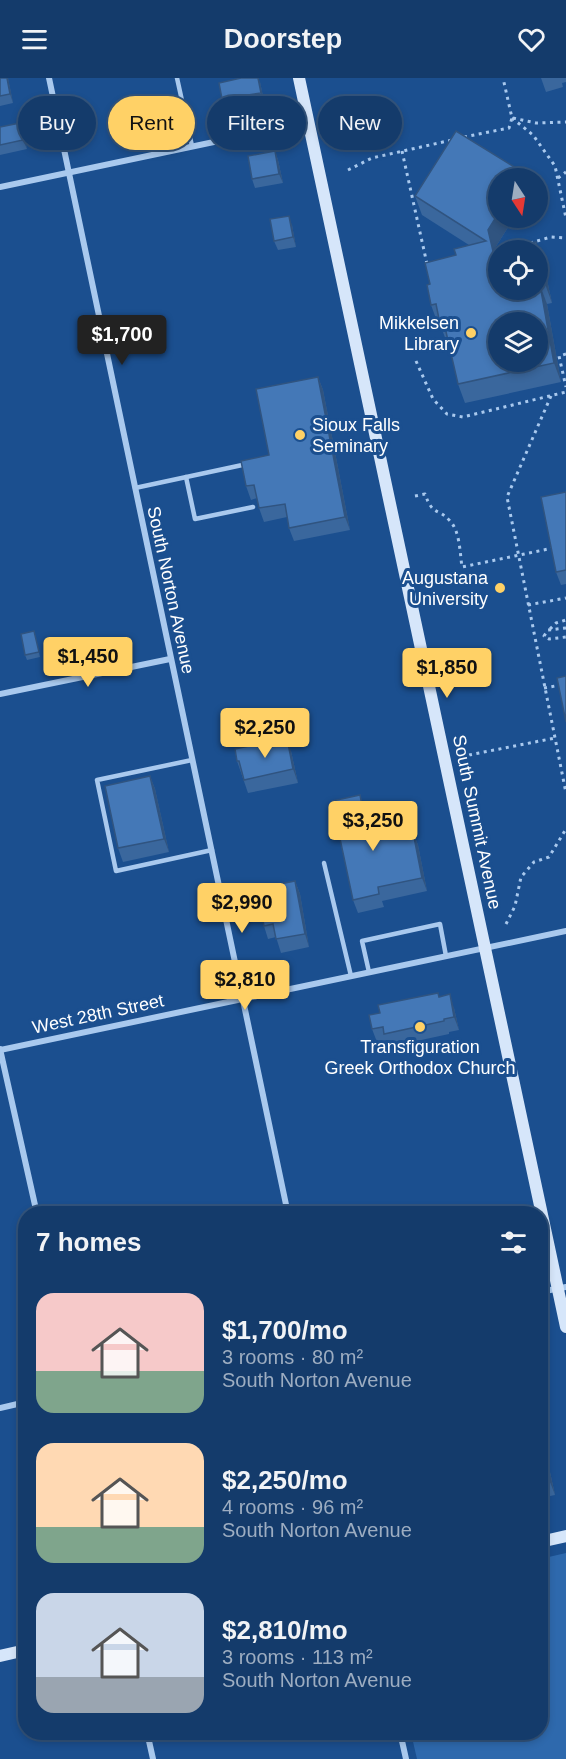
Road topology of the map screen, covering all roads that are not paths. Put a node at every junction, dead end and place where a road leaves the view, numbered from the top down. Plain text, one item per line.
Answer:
1 (49, 78) edge
2 (177, 78) edge
3 (299, 78) edge
4 (181, 96) edge
5 (309, 122) junction
6 (195, 145) edge
7 (173, 150) edge
8 (69, 172) junction
9 (0, 187) edge
10 (252, 463) edge
11 (186, 477) junction
12 (135, 488) junction
13 (253, 507) dead end
14 (170, 659) junction
15 (0, 694) edge
16 (192, 760) junction
17 (212, 850) junction
18 (324, 863) dead end
19 (566, 931) edge
20 (485, 948) junction
21 (446, 956) junction
22 (369, 972) junction
23 (351, 976) junction
24 (243, 999) junction
25 (0, 1050) edge
26 (35, 1206) edge
27 (286, 1206) edge
28 (543, 1206) edge
29 (548, 1226) edge
30 (562, 1288) edge
31 (566, 1327) edge
32 (18, 1404) edge
33 (0, 1408) edge
34 (566, 1536) edge
35 (548, 1540) edge
36 (18, 1652) edge
37 (0, 1656) edge
38 (149, 1740) edge
39 (402, 1740) edge
40 (153, 1759) edge
41 (406, 1759) edge

1 - 8 street, South Norton Avenue
2 - 4 lane
3 - 5 street, South Summit Avenue
5 - 6 street
5 - 20 street, South Summit Avenue
7 - 8 street
8 - 9 street
8 - 12 street, South Norton Avenue
10 - 11 lane
11 - 12 lane
11 - 13 lane
12 - 14 street, South Norton Avenue
14 - 15 street
14 - 16 street, South Norton Avenue
16 - 17 street, South Norton Avenue
16 - 17 lane
17 - 24 street, South Norton Avenue
18 - 23 lane
19 - 20 street, West 28th Street
20 - 21 street, West 28th Street
20 - 28 street, South Summit Avenue
21 - 22 street, West 28th Street
21 - 22 lane
22 - 23 street, West 28th Street
23 - 24 street, West 28th Street
24 - 25 street, West 28th Street
24 - 27 street, South Norton Avenue
25 - 26 street
29 - 30 street, South Summit Avenue
30 - 31 street, South Summit Avenue
32 - 33 street
34 - 35 street
36 - 37 street
38 - 40 street
39 - 41 street

